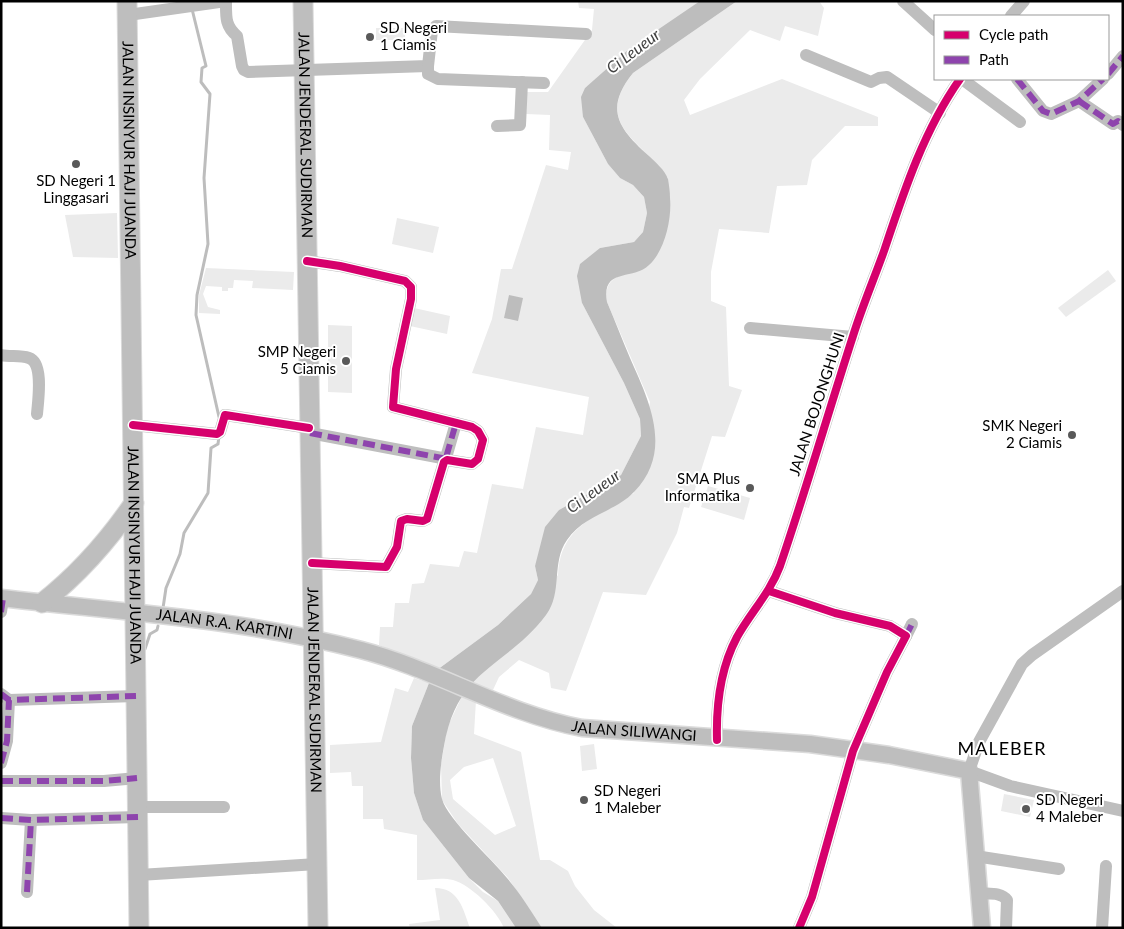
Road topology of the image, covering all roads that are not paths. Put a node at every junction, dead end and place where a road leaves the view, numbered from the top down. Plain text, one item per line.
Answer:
1 (226, 1) edge
2 (303, 1) edge
3 (903, 1) edge
4 (1024, 1) edge
5 (128, 8) edge
6 (1012, 15) edge
7 (934, 29) edge
8 (586, 34) dead end
9 (806, 55) dead end
10 (1123, 56) edge
11 (428, 66) junction
12 (304, 70) junction
13 (1109, 73) edge
14 (960, 80) edge
15 (962, 80) edge
16 (1018, 80) edge
17 (1102, 80) edge
18 (522, 82) junction
19 (544, 83) dead end
20 (1079, 101) junction
21 (940, 113) junction
22 (1121, 120) edge
23 (1020, 122) dead end
24 (497, 126) dead end
25 (307, 261) junction
26 (750, 328) dead end
27 (853, 337) junction
28 (1, 355) edge
29 (37, 414) dead end
30 (456, 423) junction
31 (133, 425) junction
32 (310, 430) junction
33 (445, 461) junction
34 (134, 503) junction
35 (312, 563) junction
36 (769, 591) junction
37 (1123, 591) edge
38 (2, 603) edge
39 (42, 603) junction
40 (135, 614) junction
41 (312, 638) junction
42 (136, 696) junction
43 (5, 697) edge
44 (717, 740) junction
45 (853, 751) junction
46 (1, 763) edge
47 (969, 771) junction
48 (137, 778) junction
49 (1, 781) edge
50 (224, 807) dead end
51 (1123, 811) edge
52 (138, 812) junction
53 (1, 818) edge
54 (31, 820) junction
55 (975, 856) junction
56 (317, 864) junction
57 (1106, 866) dead end
58 (1059, 869) dead end
59 (138, 875) junction
60 (27, 892) dead end
61 (979, 893) junction
62 (139, 928) edge
63 (318, 928) edge
64 (799, 928) edge
65 (982, 928) edge
66 (1006, 928) edge
67 (1102, 928) edge

1 - 5 street
1 - 12 street
2 - 12 highway, JALAN JENDERAL SUDIRMAN
3 - 7 street
4 - 6 street
5 - 31 highway, JALAN INSINYUR HAJI JUANDA
8 - 11 street
9 - 21 street
10 - 13 street
11 - 12 street
11 - 18 street
12 - 25 highway, JALAN JENDERAL SUDIRMAN
14 - 21 street, JALAN BOJONGHUNI
15 - 23 street
16 - 20 street
17 - 20 street
18 - 19 street
18 - 24 street
20 - 22 street
21 - 27 street, JALAN BOJONGHUNI
25 - 30 street
25 - 32 highway, JALAN JENDERAL SUDIRMAN
26 - 27 street
27 - 36 street, JALAN BOJONGHUNI
28 - 29 street
30 - 33 street
30 - 33 street
31 - 32 street
31 - 34 highway, JALAN INSINYUR HAJI JUANDA
32 - 33 street
32 - 35 highway, JALAN JENDERAL SUDIRMAN
33 - 35 street
34 - 39 highway
34 - 40 highway, JALAN INSINYUR HAJI JUANDA
35 - 41 highway, JALAN JENDERAL SUDIRMAN
36 - 44 street, JALAN BOJONGHUNI
36 - 45 street
37 - 47 street
38 - 39 main road, JALAN R.A. KARTINI
39 - 40 main road, JALAN R.A. KARTINI
40 - 41 main road, JALAN R.A. KARTINI
40 - 42 highway, JALAN INSINYUR HAJI JUANDA
41 - 44 main road, JALAN SILIWANGI
41 - 56 highway, JALAN JENDERAL SUDIRMAN
42 - 43 street
42 - 48 highway, JALAN INSINYUR HAJI JUANDA
43 - 46 street
44 - 45 main road, JALAN SILIWANGI
45 - 47 main road, JALAN SILIWANGI
45 - 64 street
47 - 51 street
47 - 55 main road
48 - 49 street
48 - 52 highway, JALAN INSINYUR HAJI JUANDA
50 - 52 street
52 - 54 street
52 - 59 highway, JALAN INSINYUR HAJI JUANDA
53 - 54 street
54 - 60 street
55 - 58 street
55 - 61 main road
56 - 59 street
56 - 63 highway, JALAN JENDERAL SUDIRMAN
57 - 67 street
59 - 62 highway, JALAN INSINYUR HAJI JUANDA
61 - 65 main road
61 - 66 street

